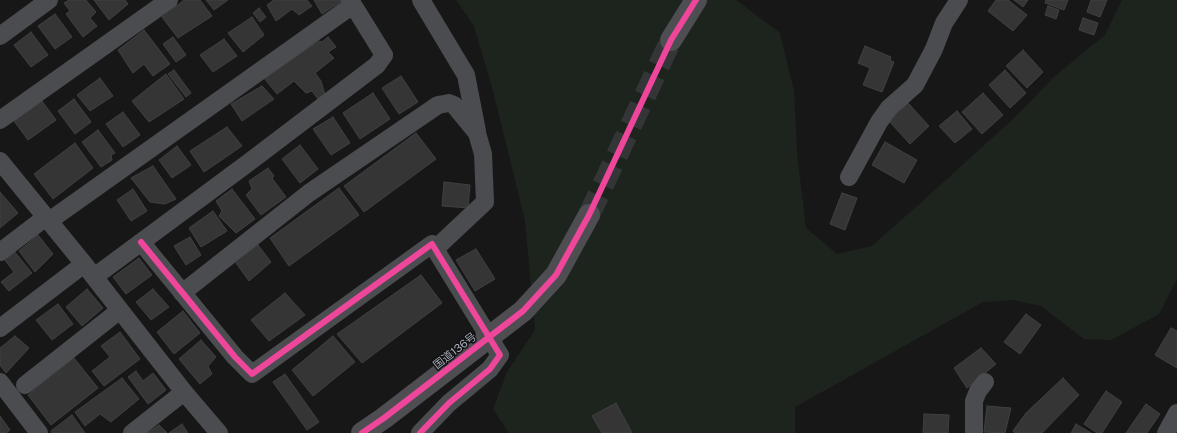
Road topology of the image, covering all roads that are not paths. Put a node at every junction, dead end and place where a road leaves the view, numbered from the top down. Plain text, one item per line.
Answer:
1 (49, 0) edge
2 (169, 0) edge
3 (421, 0) edge
4 (696, 0) edge
5 (959, 0) edge
6 (352, 3) edge
7 (0, 36) edge
8 (671, 40) tunnel mouth
9 (0, 120) edge
10 (477, 133) junction
11 (0, 161) edge
12 (849, 177) dead end
13 (589, 216) tunnel mouth
14 (47, 219) junction
15 (141, 242) junction
16 (435, 250) junction
17 (0, 252) edge
18 (89, 270) junction
19 (182, 293) junction
20 (120, 310) junction
21 (0, 328) edge
22 (489, 338) junction
23 (0, 382) edge
24 (985, 382) dead end
25 (25, 385) dead end
26 (184, 392) junction
27 (1177, 413) edge
28 (39, 433) edge
29 (132, 433) edge
30 (219, 433) edge
31 (362, 433) edge
32 (420, 433) edge
33 (974, 433) edge
34 (1166, 433) edge

1 - 7 street
2 - 9 street
3 - 10 street
4 - 8 highway
5 - 12 street
6 - 14 street
6 - 15 street
10 - 16 street
10 - 19 street
11 - 14 street
13 - 22 highway, 国道136号
14 - 17 street
14 - 18 street
15 - 18 street
15 - 19 street
16 - 19 street
16 - 22 street
18 - 20 street
18 - 21 street
20 - 25 street
20 - 26 street
22 - 31 highway, 国道136号
22 - 32 street
23 - 28 street
24 - 33 street
26 - 29 street
26 - 30 street
27 - 34 street

